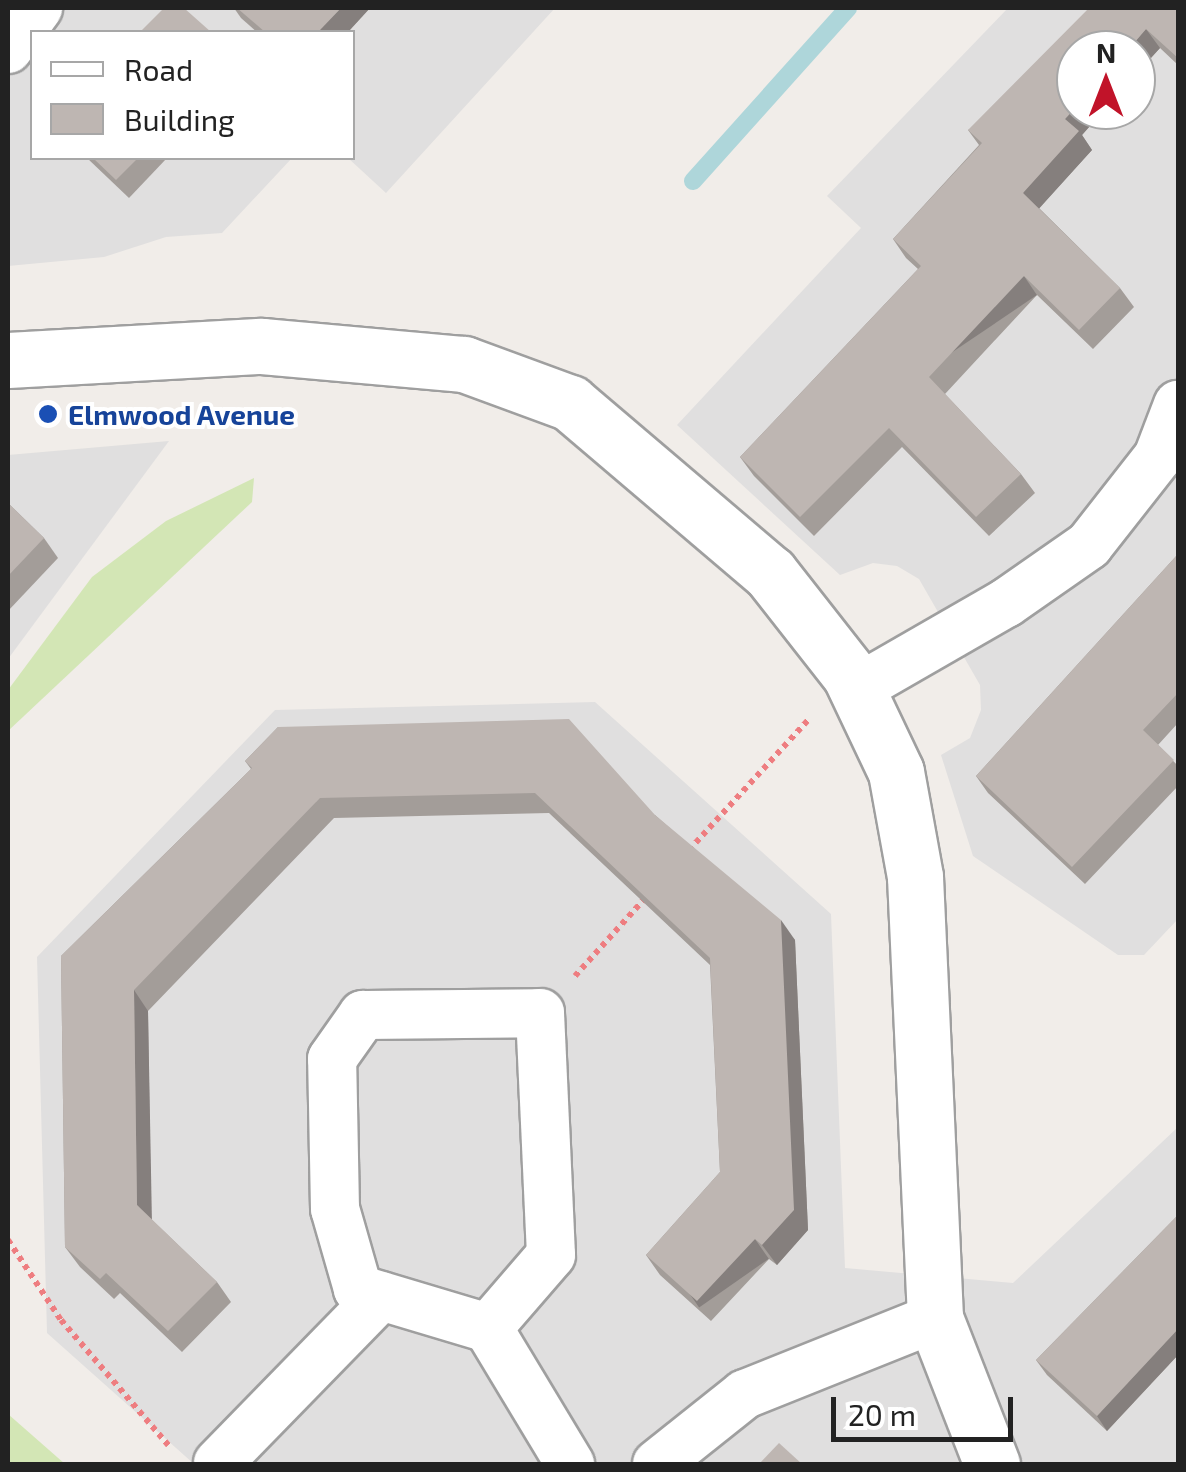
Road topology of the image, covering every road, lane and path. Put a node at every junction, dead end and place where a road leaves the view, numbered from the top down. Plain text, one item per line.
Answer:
1 (38, 8) edge
2 (8, 50) edge
3 (8, 360) edge
4 (1178, 405) edge
5 (854, 682) junction
6 (674, 866) edge
7 (661, 881) edge
8 (540, 1014) junction
9 (8, 1240) edge
10 (381, 1296) junction
11 (935, 1318) junction
12 (488, 1328) junction
13 (173, 1450) dead end
14 (218, 1463) edge
15 (570, 1464) edge
16 (658, 1464) edge
17 (992, 1464) edge

1 - 2 street
3 - 5 street
4 - 5 street
5 - 6 path
5 - 11 street
7 - 8 path
8 - 10 street
8 - 12 street
9 - 13 path
10 - 12 street
10 - 14 street
11 - 16 street
11 - 17 street
12 - 15 street

